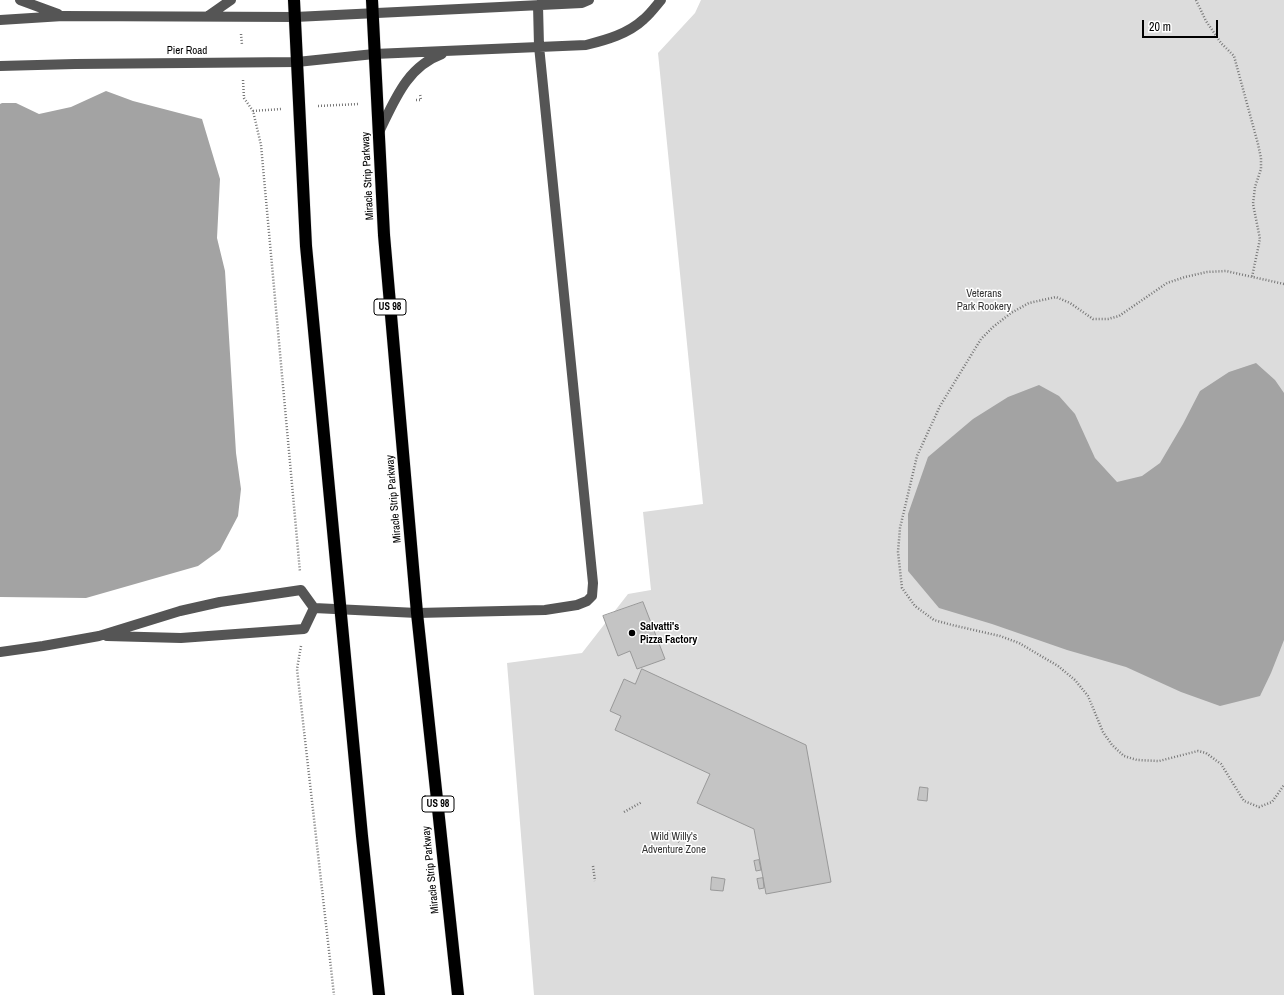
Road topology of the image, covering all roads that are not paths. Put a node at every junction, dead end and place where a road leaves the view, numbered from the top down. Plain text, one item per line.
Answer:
1 (20, 0) edge
2 (231, 0) edge
3 (294, 0) edge
4 (589, 0) edge
5 (661, 0) edge
6 (538, 5) junction
7 (372, 6) edge
8 (63, 16) junction
9 (208, 16) junction
10 (295, 17) junction
11 (0, 20) edge
12 (539, 46) junction
13 (450, 51) junction
14 (374, 54) junction
15 (297, 62) junction
16 (0, 66) edge
17 (378, 134) junction
18 (314, 608) junction
19 (341, 609) junction
20 (417, 613) junction
21 (99, 636) junction
22 (0, 652) edge
23 (380, 995) edge
24 (458, 995) edge

1 - 8 lane
2 - 9 lane
3 - 10 highway
4 - 6 lane
5 - 12 lane, Pier Road
6 - 7 lane
6 - 12 lane
7 - 10 lane
7 - 14 highway, Miracle Strip Parkway / US 98
8 - 9 lane
8 - 11 lane
9 - 10 lane
10 - 15 highway
12 - 13 lane, Pier Road
12 - 20 lane
13 - 14 lane, Pier Road
13 - 17 lane
14 - 15 lane, Pier Road
14 - 17 highway, Miracle Strip Parkway / US 98
15 - 16 lane, Pier Road
15 - 19 highway
17 - 20 highway, Miracle Strip Parkway / US 98
18 - 19 lane
18 - 21 lane
18 - 21 lane
19 - 20 lane
19 - 23 highway
20 - 24 highway, Miracle Strip Parkway / US 98
21 - 22 lane

